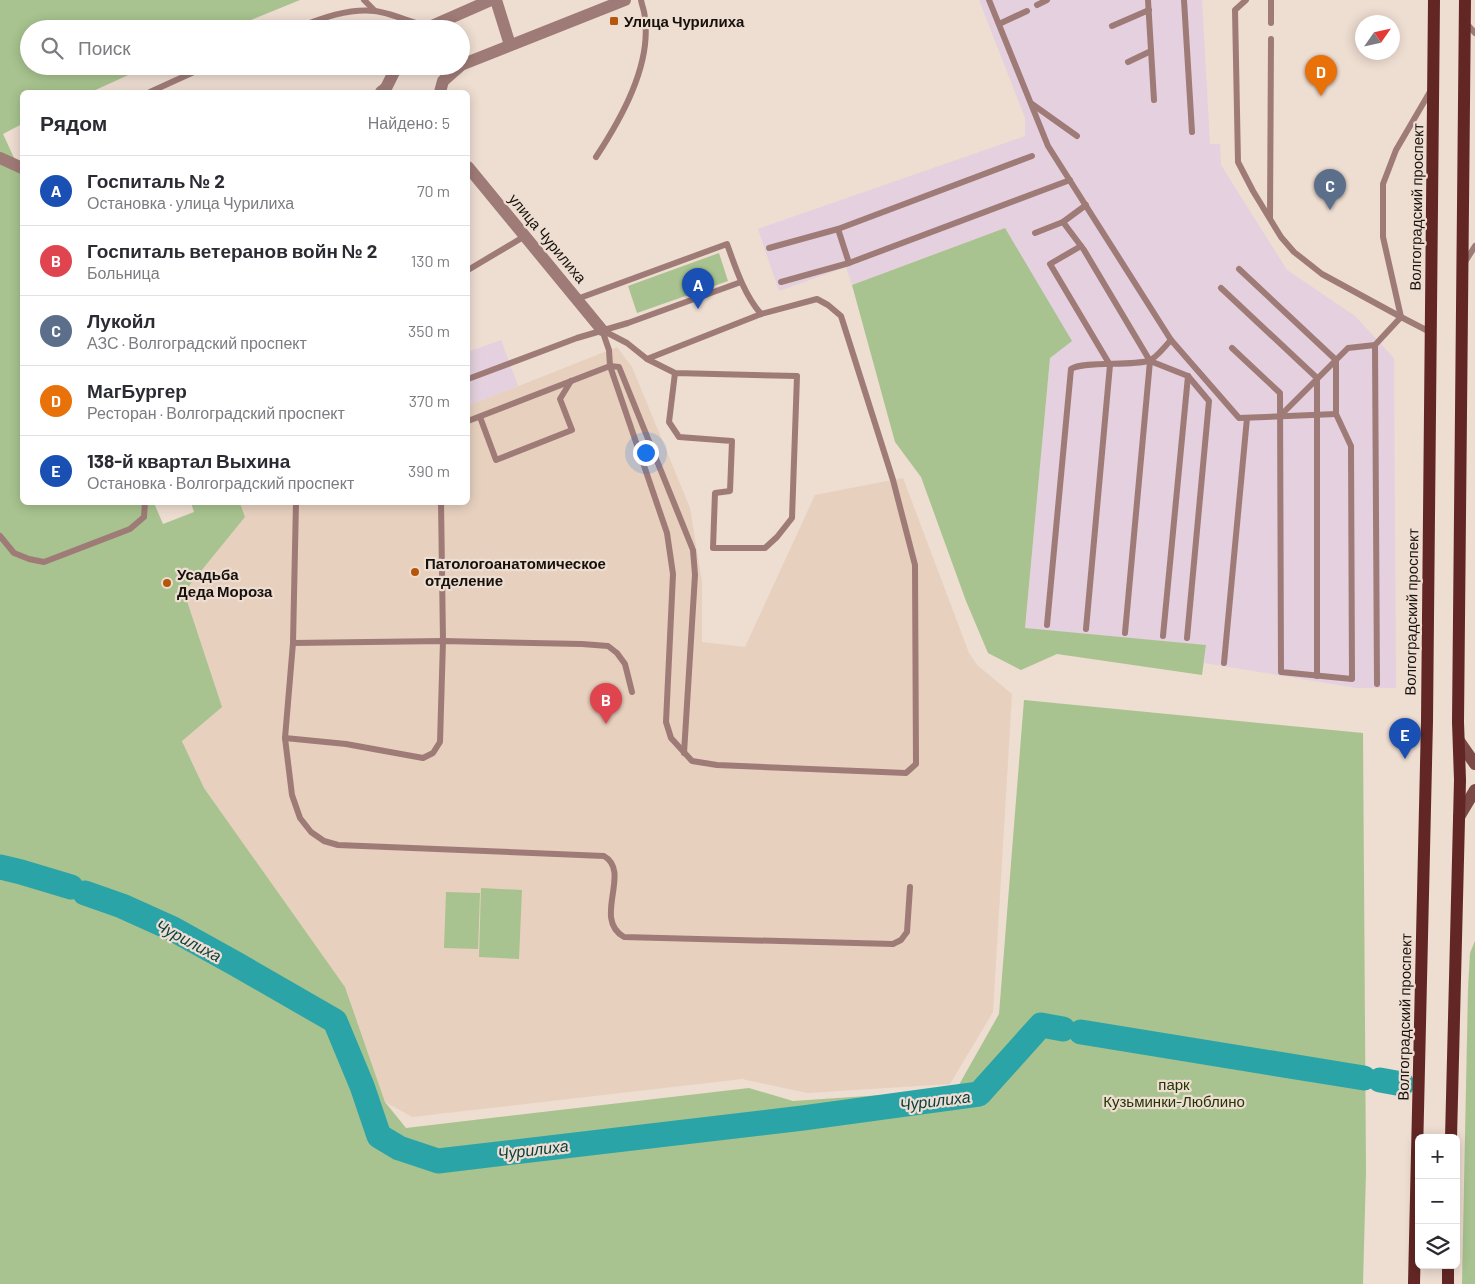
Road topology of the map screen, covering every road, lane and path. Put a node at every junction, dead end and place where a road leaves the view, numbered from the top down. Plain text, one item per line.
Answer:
1 (364, 0) edge
2 (491, 0) edge
3 (496, 0) edge
4 (625, 0) edge
5 (641, 0) edge
6 (989, 0) edge
7 (1047, 0) edge
8 (1148, 0) edge
9 (1184, 0) edge
10 (1246, 0) edge
11 (1271, 0) edge
12 (1434, 0) edge
13 (1466, 0) edge
14 (1037, 5) dead end
15 (1149, 10) junction
16 (374, 11) junction
17 (1027, 11) dead end
18 (317, 20) edge
19 (402, 20) edge
20 (445, 20) edge
21 (1271, 22) dead end
22 (1465, 22) junction
23 (999, 24) junction
24 (1112, 26) dead end
25 (1475, 34) edge
26 (1271, 40) dead end
27 (510, 45) junction
28 (1151, 51) junction
29 (470, 62) edge
30 (1128, 62) dead end
31 (187, 75) edge
32 (392, 75) edge
33 (451, 75) edge
34 (1433, 86) junction
35 (154, 90) edge
36 (384, 90) edge
37 (441, 90) edge
38 (1154, 100) dead end
39 (1031, 104) junction
40 (1192, 132) dead end
41 (1077, 136) dead end
42 (1032, 156) dead end
43 (596, 157) dead end
44 (0, 158) edge
45 (20, 167) edge
46 (470, 169) edge
47 (1070, 180) junction
48 (1086, 206) junction
49 (1270, 218) junction
50 (1063, 222) junction
51 (838, 229) junction
52 (1035, 233) dead end
53 (525, 236) junction
54 (1081, 246) junction
55 (1475, 246) edge
56 (770, 248) dead end
57 (849, 263) junction
58 (1463, 265) junction
59 (470, 269) edge
60 (1239, 269) dead end
61 (741, 282) junction
62 (781, 282) dead end
63 (1221, 288) dead end
64 (577, 299) junction
65 (761, 314) junction
66 (1401, 317) junction
67 (602, 330) junction
68 (1430, 332) junction
69 (1171, 340) junction
70 (1375, 345) junction
71 (1232, 348) dead end
72 (647, 359) junction
73 (1336, 360) junction
74 (1150, 361) junction
75 (1110, 365) junction
76 (610, 366) junction
77 (675, 373) junction
78 (1188, 376) junction
79 (470, 378) edge
80 (1318, 378) junction
81 (571, 381) junction
82 (1317, 414) junction
83 (1336, 414) junction
84 (1280, 416) junction
85 (480, 417) junction
86 (1247, 418) junction
87 (470, 420) edge
88 (145, 505) edge
89 (296, 505) edge
90 (441, 505) edge
91 (0, 536) edge
92 (1047, 625) dead end
93 (1086, 629) dead end
94 (1124, 632) dead end
95 (1163, 636) dead end
96 (1187, 638) dead end
97 (443, 641) junction
98 (293, 644) junction
99 (1224, 663) dead end
100 (1317, 676) junction
101 (1376, 684) dead end
102 (632, 692) dead end
103 (285, 738) junction
104 (1459, 741) junction
105 (684, 753) junction
106 (1475, 764) edge
107 (1475, 790) edge
108 (1459, 817) junction
109 (910, 887) dead end
110 (1451, 1134) edge
111 (1448, 1269) edge
112 (1414, 1284) edge
113 (1448, 1284) edge

1 - 16 lane
2 - 20 street
3 - 27 street
4 - 27 street
5 - 43 lane
6 - 23 lane
7 - 14 lane
8 - 15 lane
9 - 40 lane
10 - 49 lane
11 - 21 lane
12 - 34 main road, Волгоградский проспект
13 - 22 main road
15 - 24 lane
15 - 28 lane
16 - 18 lane
16 - 19 lane
17 - 23 lane
22 - 25 lane
22 - 58 main road
23 - 39 lane
26 - 49 lane
27 - 29 street
28 - 30 lane
28 - 38 lane
31 - 35 lane
32 - 36 street
33 - 37 street
34 - 66 lane
34 - 68 main road, Волгоградский проспект
39 - 41 lane
39 - 47 lane
42 - 51 lane
44 - 45 street
46 - 53 street, улица Чурилиха
47 - 48 lane
47 - 57 lane
48 - 50 lane
48 - 69 lane
49 - 66 lane
50 - 52 lane
50 - 54 lane
51 - 56 lane
51 - 57 lane
53 - 59 lane
53 - 64 street, улица Чурилиха
54 - 74 lane
54 - 75 lane
55 - 58 lane
57 - 62 lane
58 - 104 main road
60 - 73 lane
61 - 64 lane
61 - 65 lane
61 - 67 lane
63 - 80 lane
64 - 67 street, улица Чурилиха
65 - 72 lane
65 - 105 lane
66 - 68 lane
66 - 70 lane
67 - 72 lane
67 - 76 lane
67 - 79 lane
68 - 112 main road, Волгоградский проспект
69 - 74 lane
69 - 86 lane
70 - 73 lane
70 - 101 lane
71 - 84 lane
72 - 77 lane
73 - 80 lane
73 - 83 lane
74 - 75 lane
74 - 78 lane
74 - 94 lane
75 - 92 lane
75 - 93 lane
76 - 81 lane
76 - 105 lane
76 - 105 lane
77 - 77 lane
78 - 95 lane
78 - 96 lane
80 - 82 lane
80 - 84 lane
81 - 85 lane
81 - 85 lane
82 - 83 lane
82 - 84 lane
82 - 100 lane
83 - 100 lane
84 - 86 lane
84 - 100 lane
85 - 87 lane
86 - 99 lane
88 - 91 lane
89 - 98 lane
90 - 97 lane
97 - 98 lane
97 - 102 lane
97 - 103 lane
98 - 103 lane
103 - 109 lane
104 - 106 street
104 - 108 main road
107 - 108 street
108 - 110 main road
111 - 113 main road

